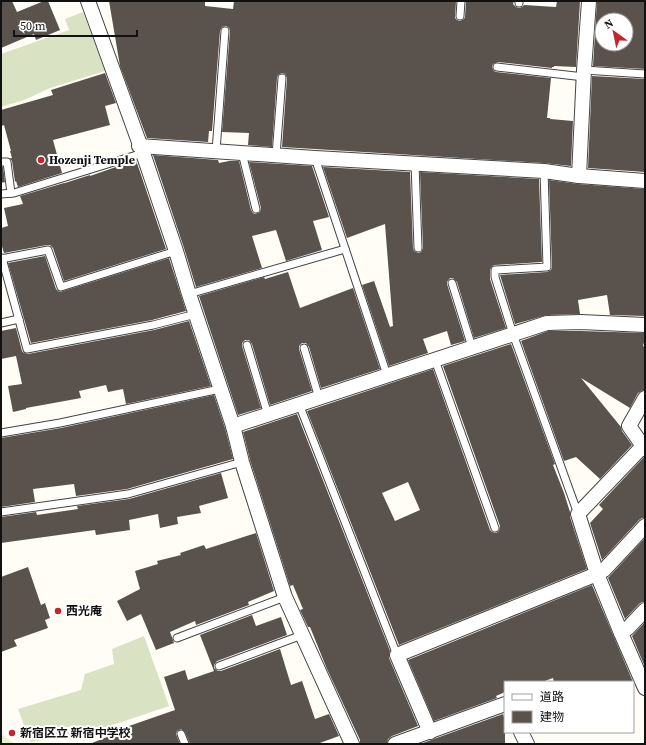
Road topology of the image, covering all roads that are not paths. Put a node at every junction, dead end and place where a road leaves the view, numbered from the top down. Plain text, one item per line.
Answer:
1 (88, 1) edge
2 (461, 1) edge
3 (589, 1) edge
4 (460, 16) dead end
5 (225, 31) dead end
6 (497, 67) dead end
7 (584, 74) junction
8 (645, 74) edge
9 (282, 78) dead end
10 (141, 149) junction
11 (216, 151) junction
12 (242, 153) junction
13 (276, 155) junction
14 (314, 158) junction
15 (1, 162) edge
16 (415, 164) junction
17 (544, 171) junction
18 (579, 176) junction
19 (645, 181) edge
20 (10, 193) junction
21 (1, 194) edge
22 (256, 209) dead end
23 (345, 248) junction
24 (418, 248) dead end
25 (176, 251) junction
26 (2, 258) edge
27 (452, 283) dead end
28 (189, 294) junction
29 (196, 314) junction
30 (19, 319) junction
31 (1, 323) edge
32 (645, 325) edge
33 (513, 334) junction
34 (247, 345) dead end
35 (472, 347) junction
36 (304, 348) dead end
37 (435, 360) junction
38 (387, 375) junction
39 (220, 389) junction
40 (319, 398) junction
41 (645, 398) edge
42 (299, 404) junction
43 (268, 415) junction
44 (233, 426) junction
45 (1, 433) edge
46 (644, 448) edge
47 (242, 462) junction
48 (1, 512) edge
49 (578, 514) junction
50 (645, 526) edge
51 (495, 528) dead end
52 (597, 574) junction
53 (285, 597) junction
54 (645, 610) edge
55 (621, 633) junction
56 (302, 635) junction
57 (177, 638) dead end
58 (397, 655) junction
59 (219, 666) dead end
60 (645, 688) edge
61 (504, 704) edge
62 (430, 732) junction
63 (522, 733) edge
64 (181, 734) dead end
65 (185, 744) edge
66 (352, 744) edge
67 (395, 744) edge
68 (527, 744) edge

1 - 10 street
2 - 4 lane
3 - 7 street
5 - 11 lane
6 - 7 lane
7 - 8 lane
7 - 18 street
9 - 13 lane
10 - 11 street
10 - 20 lane
10 - 25 street
11 - 12 street
12 - 13 street
12 - 22 lane
13 - 14 street
14 - 16 street
14 - 23 lane
15 - 20 lane
16 - 17 street
16 - 24 lane
17 - 18 street
17 - 33 lane
18 - 19 street
20 - 21 lane
23 - 28 lane
23 - 38 lane
25 - 26 lane
25 - 28 street
26 - 30 lane
27 - 35 lane
28 - 29 street
29 - 30 lane
29 - 39 street
30 - 31 lane
32 - 33 street
33 - 35 street
33 - 49 lane
34 - 43 lane
35 - 37 street
36 - 40 lane
37 - 38 street
37 - 51 lane
38 - 40 street
39 - 44 street
39 - 45 lane
40 - 42 street
41 - 46 street
42 - 43 street
42 - 58 lane
43 - 44 street
44 - 47 street
46 - 49 street
47 - 48 lane
47 - 53 street
49 - 52 street
50 - 52 street
52 - 55 street
52 - 58 street
53 - 56 street
53 - 57 lane
54 - 55 street
55 - 60 street
56 - 59 lane
56 - 66 street
58 - 62 street
61 - 62 street
62 - 67 street
63 - 68 street
64 - 65 lane

